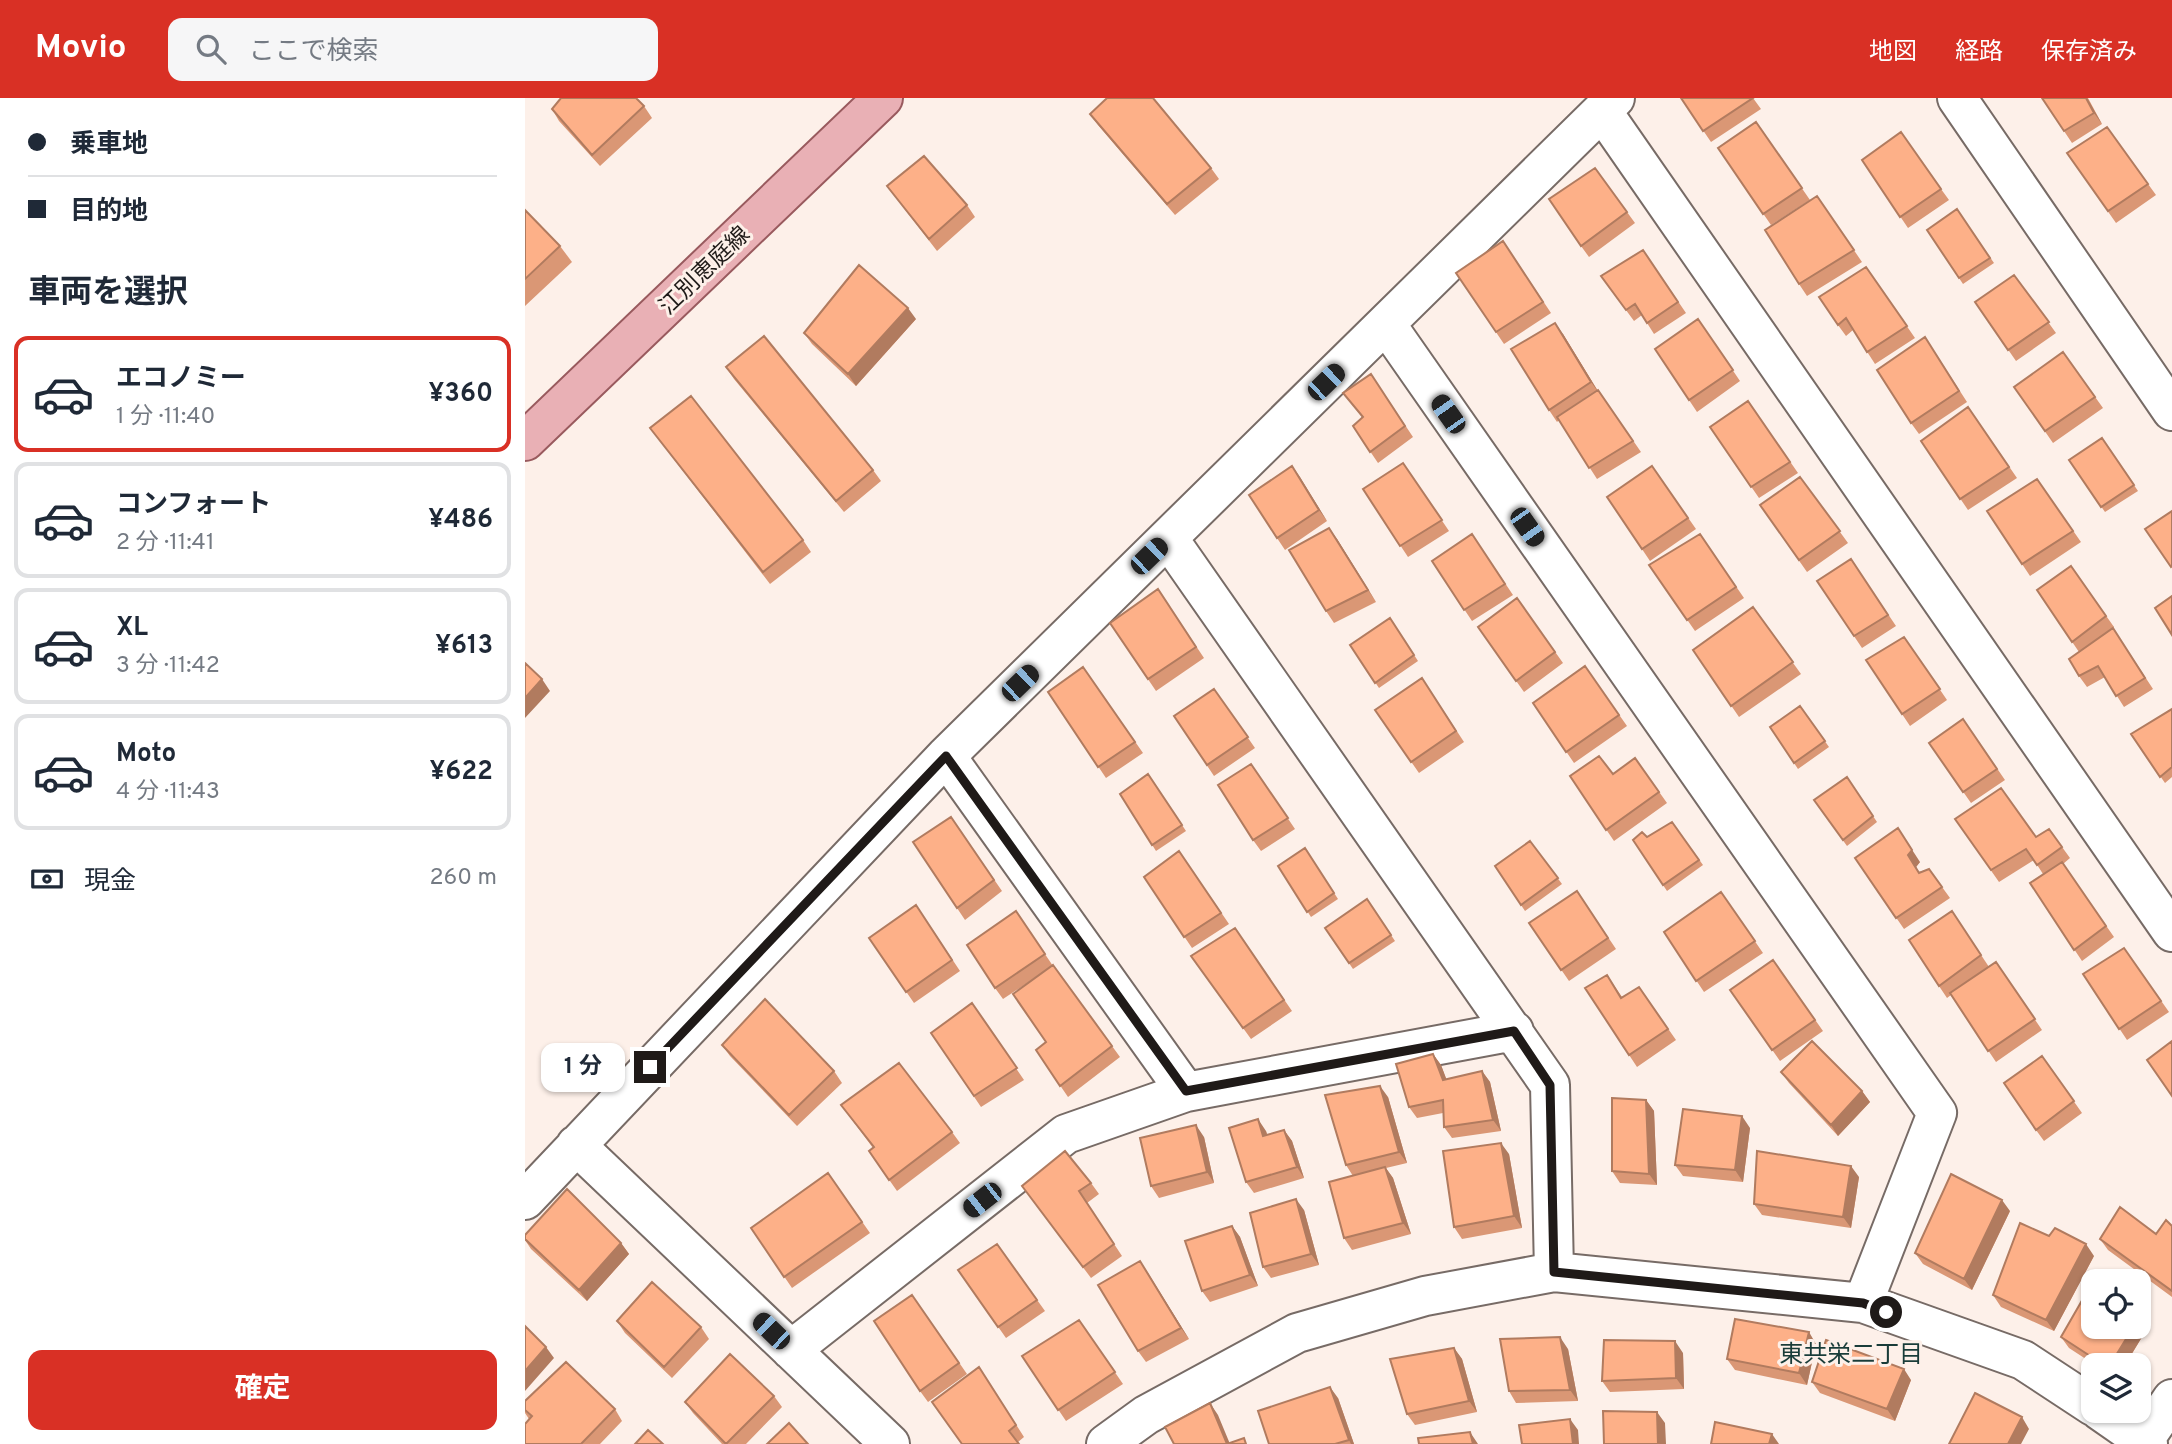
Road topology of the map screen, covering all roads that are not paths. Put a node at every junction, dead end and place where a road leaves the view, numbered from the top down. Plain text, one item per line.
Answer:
1 (883, 98) edge
2 (1957, 98) edge
3 (1609, 104) edge
4 (1385, 324) junction
5 (2172, 411) edge
6 (531, 424) edge
7 (1168, 538) junction
8 (946, 756) junction
9 (2172, 932) edge
10 (1514, 1031) junction
11 (1186, 1091) junction
12 (576, 1145) junction
13 (525, 1200) edge
14 (1554, 1272) junction
15 (1863, 1303) junction
16 (791, 1350) junction
17 (2081, 1398) edge
18 (2172, 1399) edge
19 (2118, 1423) edge
20 (2146, 1442) edge
21 (890, 1444) edge
22 (1106, 1444) edge

1 - 6 main road, 江別恵庭線
2 - 5 street
3 - 4 street
3 - 9 street
4 - 7 street
4 - 15 street
7 - 8 street
7 - 10 street
8 - 11 street
8 - 12 street
10 - 11 street
10 - 14 street
11 - 16 street
12 - 13 street
12 - 16 street
14 - 15 street
14 - 22 street
15 - 17 street
16 - 21 street
18 - 20 street
19 - 20 street

